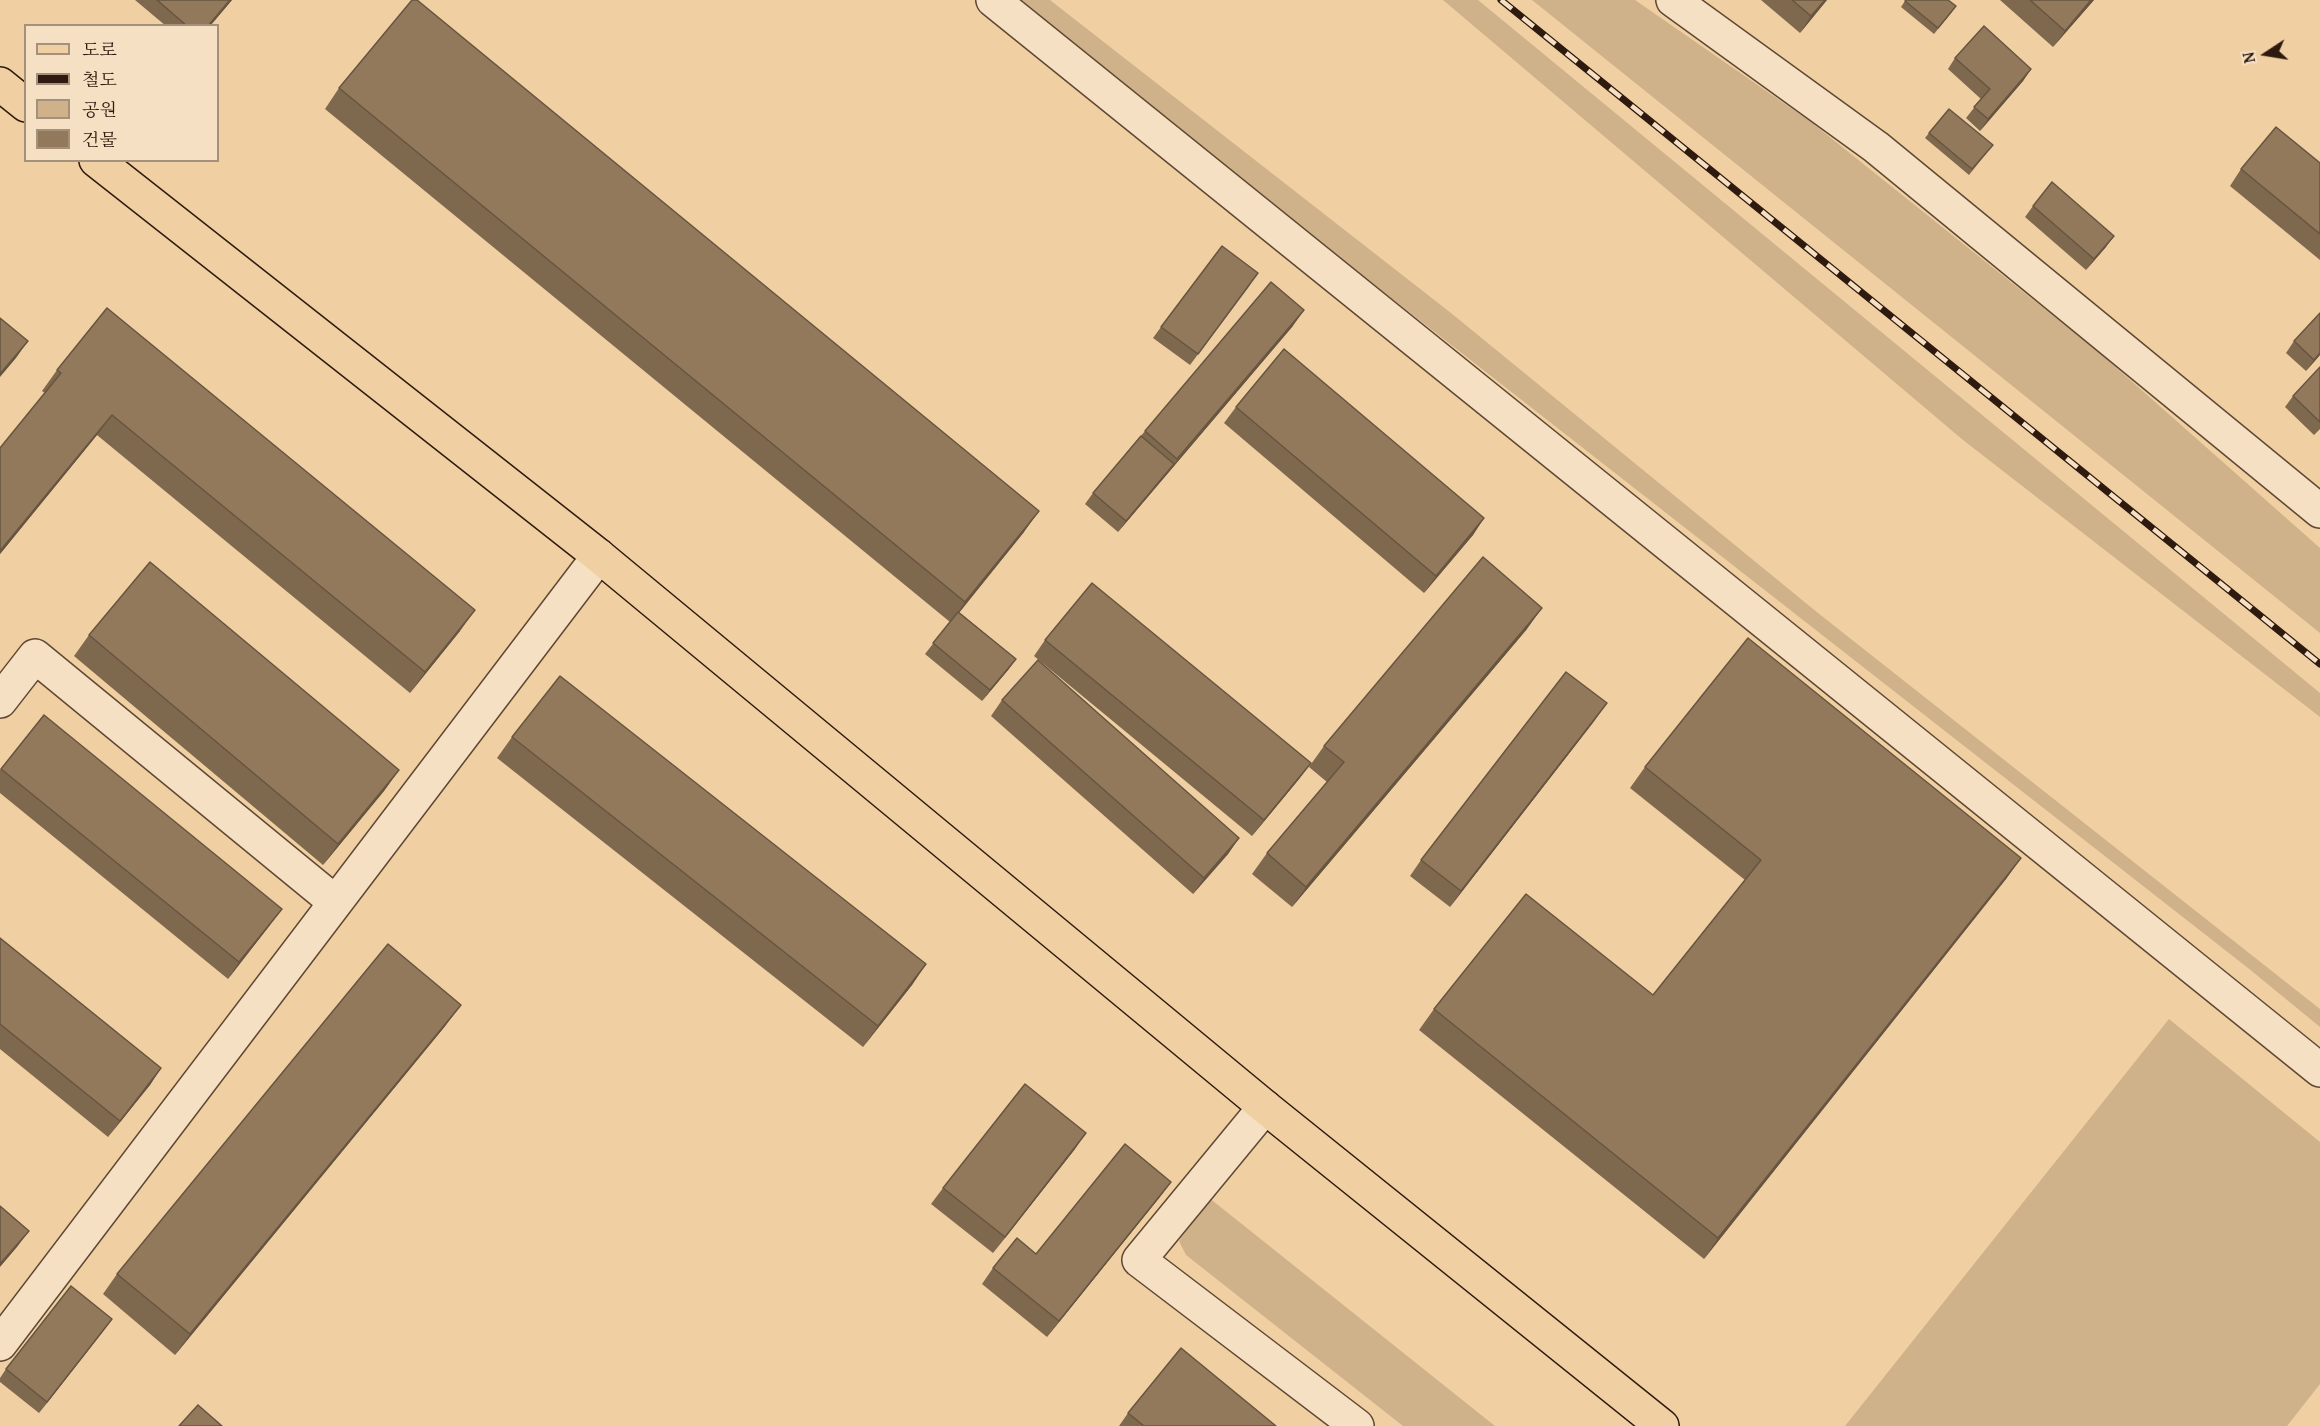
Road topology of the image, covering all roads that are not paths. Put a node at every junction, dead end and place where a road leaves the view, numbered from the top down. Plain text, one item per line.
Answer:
1 (993, 0) edge
2 (1673, 0) edge
3 (0, 84) edge
4 (24, 103) edge
5 (99, 162) edge
6 (2320, 511) edge
7 (599, 556) junction
8 (0, 701) edge
9 (335, 902) junction
10 (2320, 1070) edge
11 (1265, 1107) junction
12 (0, 1344) edge
13 (1357, 1426) edge
14 (1662, 1426) edge

1 - 10 street
2 - 6 street
3 - 4 main road
5 - 7 main road
7 - 9 street
7 - 11 main road
8 - 9 street
9 - 12 street
11 - 13 street
11 - 14 main road

